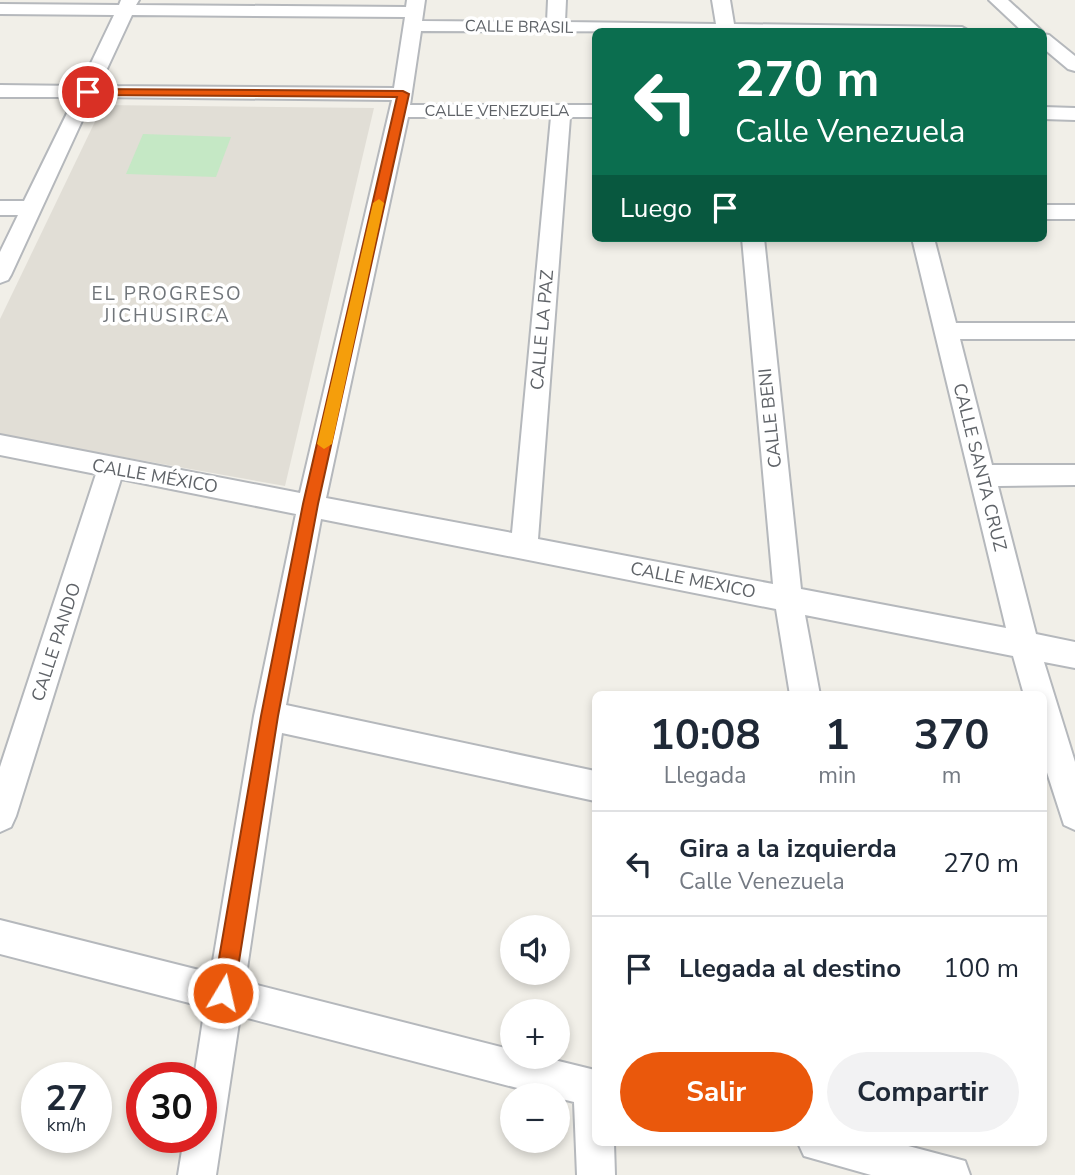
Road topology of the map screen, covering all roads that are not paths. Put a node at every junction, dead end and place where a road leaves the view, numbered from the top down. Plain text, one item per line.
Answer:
1 (557, 0) edge
2 (721, 0) edge
3 (998, 0) edge
4 (128, 5) edge
5 (271, 5) edge
6 (0, 9) edge
7 (414, 13) edge
8 (556, 28) junction
9 (592, 28) edge
10 (726, 28) edge
11 (1030, 28) edge
12 (1047, 42) edge
13 (1075, 65) edge
14 (0, 91) edge
15 (88, 92) junction
16 (401, 103) junction
17 (561, 111) junction
18 (592, 111) edge
19 (1047, 113) edge
20 (1075, 114) edge
21 (0, 208) edge
22 (32, 208) junction
23 (1047, 212) edge
24 (1075, 212) edge
25 (753, 242) edge
26 (924, 242) edge
27 (0, 275) edge
28 (947, 331) junction
29 (1075, 331) edge
30 (0, 445) edge
31 (111, 469) junction
32 (1075, 475) edge
33 (983, 476) junction
34 (311, 504) junction
35 (524, 548) junction
36 (788, 598) junction
37 (1024, 645) junction
38 (1075, 655) edge
39 (804, 691) edge
40 (1038, 691) edge
41 (270, 716) junction
42 (1047, 721) edge
43 (592, 785) edge
44 (1075, 814) edge
45 (0, 816) edge
46 (0, 937) edge
47 (223, 993) junction
48 (592, 1087) edge
49 (595, 1146) edge
50 (844, 1146) edge
51 (879, 1150) edge
52 (197, 1175) edge
53 (596, 1175) edge
54 (951, 1175) edge

1 - 8 street
2 - 10 street
3 - 11 street
4 - 5 street, CALLE BRASIL
4 - 6 street, CALLE BRASIL
4 - 15 street
5 - 7 street, CALLE BRASIL
7 - 8 street, CALLE BRASIL
7 - 16 street
8 - 9 street, CALLE BRASIL
12 - 13 street
14 - 15 street, CALLE VENEZUELA
15 - 16 street, CALLE VENEZUELA
15 - 22 street
16 - 17 street, CALLE VENEZUELA
16 - 34 street
17 - 18 street, CALLE VENEZUELA
17 - 35 street, CALLE LA PAZ
19 - 20 street
21 - 22 street
22 - 27 street
23 - 24 street
25 - 36 street, CALLE BENI
26 - 28 street, CALLE SANTA CRUZ
28 - 29 street
28 - 33 street, CALLE SANTA CRUZ
30 - 31 street, CALLE MÉXICO
31 - 34 street, CALLE MÉXICO
31 - 45 street, CALLE PANDO
32 - 33 street
33 - 37 street, CALLE SANTA CRUZ
34 - 35 street, CALLE MEXICO
34 - 41 street
35 - 36 street, CALLE MEXICO
36 - 37 street, CALLE MEXICO
36 - 39 street, CALLE BENI
37 - 38 street, CALLE MEXICO
37 - 40 street, CALLE SANTA CRUZ
41 - 43 street
41 - 47 street
42 - 44 street
46 - 47 street
47 - 48 street
47 - 52 street
49 - 53 street
50 - 51 street
51 - 54 street

